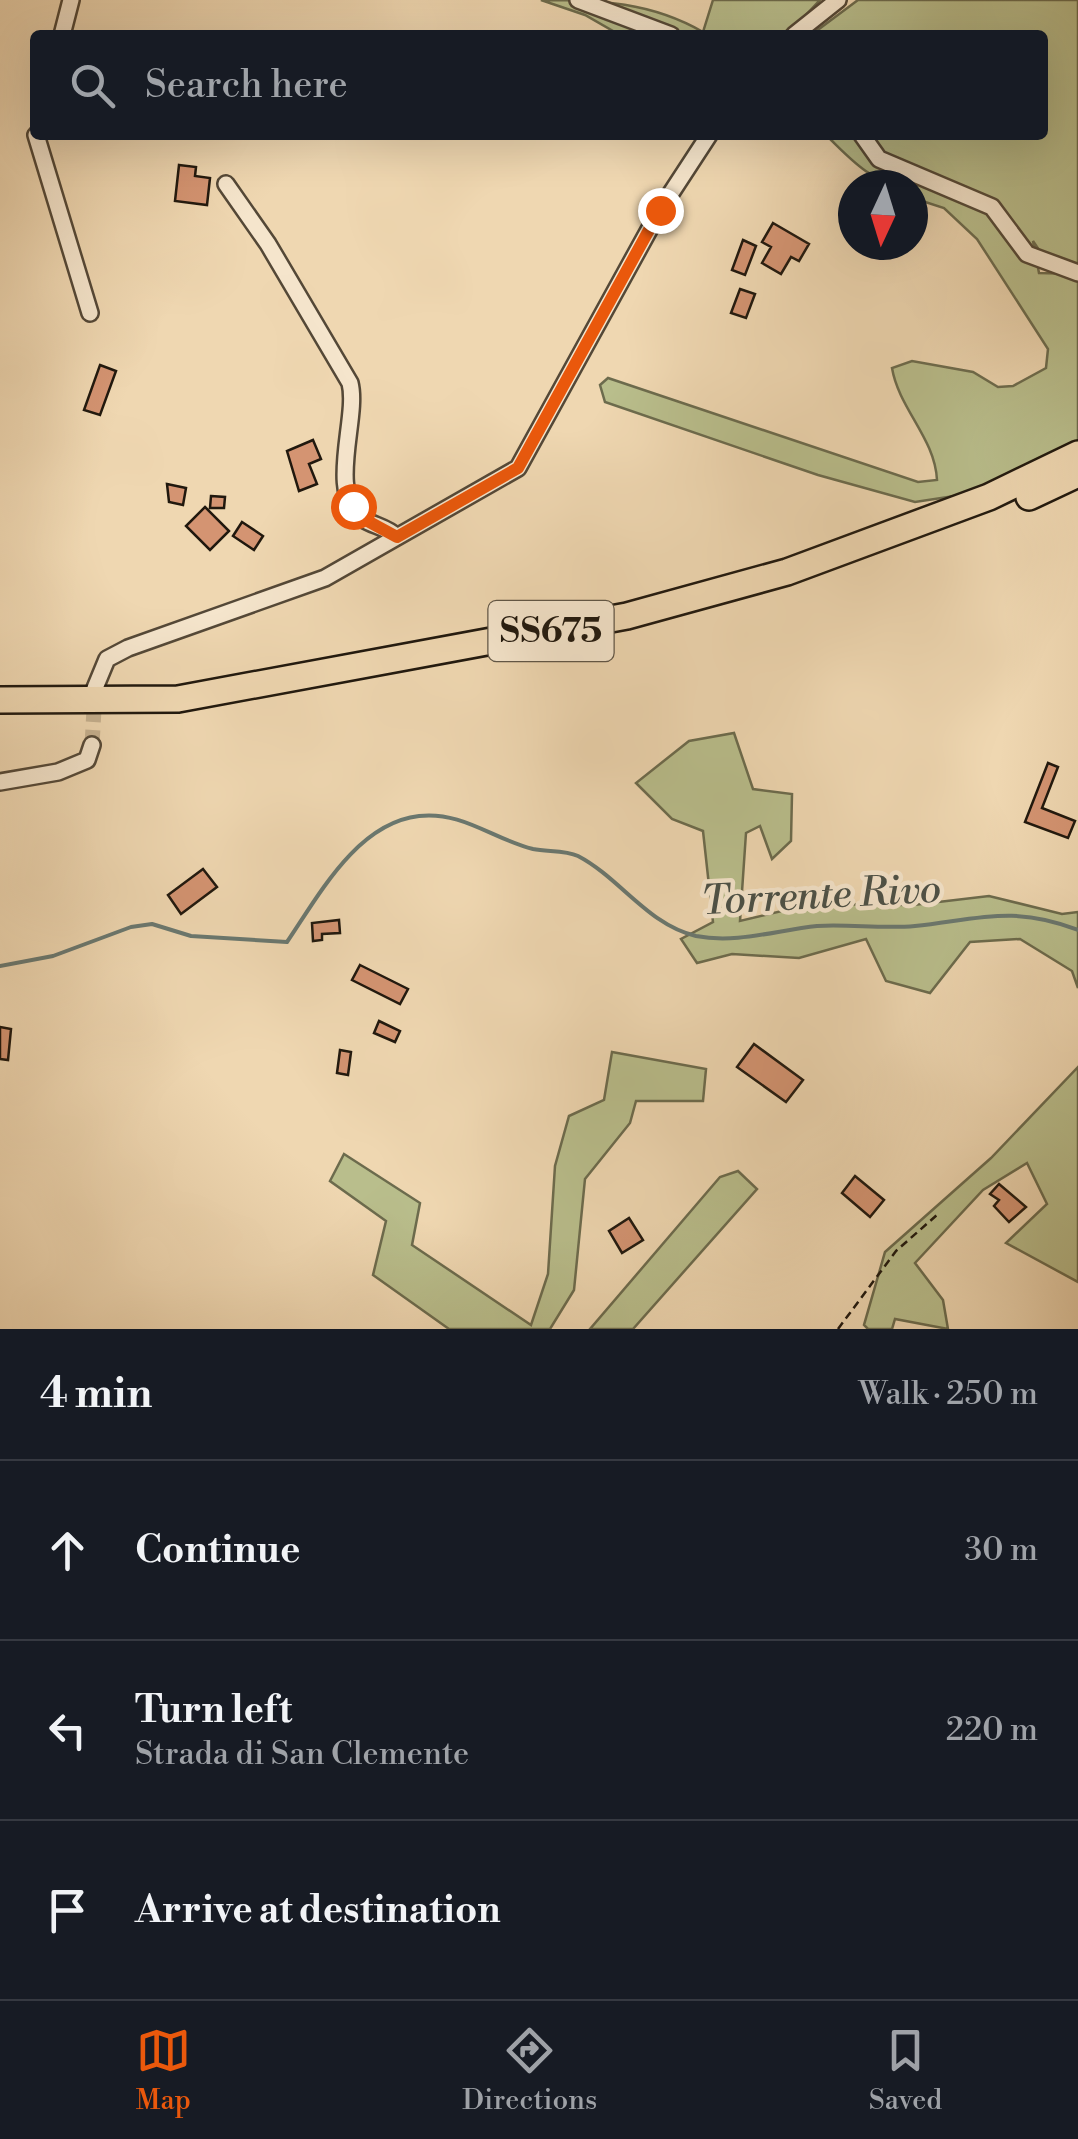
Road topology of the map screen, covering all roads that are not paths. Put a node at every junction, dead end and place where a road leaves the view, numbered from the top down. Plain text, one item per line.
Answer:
1 (70, 0) edge
2 (578, 0) edge
3 (838, 0) edge
4 (63, 30) edge
5 (658, 30) edge
6 (800, 30) edge
7 (38, 140) edge
8 (706, 140) edge
9 (866, 140) edge
10 (226, 184) dead end
11 (1078, 273) edge
12 (90, 313) dead end
13 (1078, 454) edge
14 (1078, 474) edge
15 (397, 537) junction
16 (95, 688) tunnel mouth
17 (0, 700) edge
18 (0, 718) edge
19 (92, 745) dead end
20 (4, 783) edge

1 - 4 street
2 - 5 street
3 - 6 street
7 - 12 street
8 - 15 street
9 - 11 street
10 - 15 street
13 - 17 highway, SS675
14 - 18 highway, SS675
15 - 16 street
19 - 20 street

